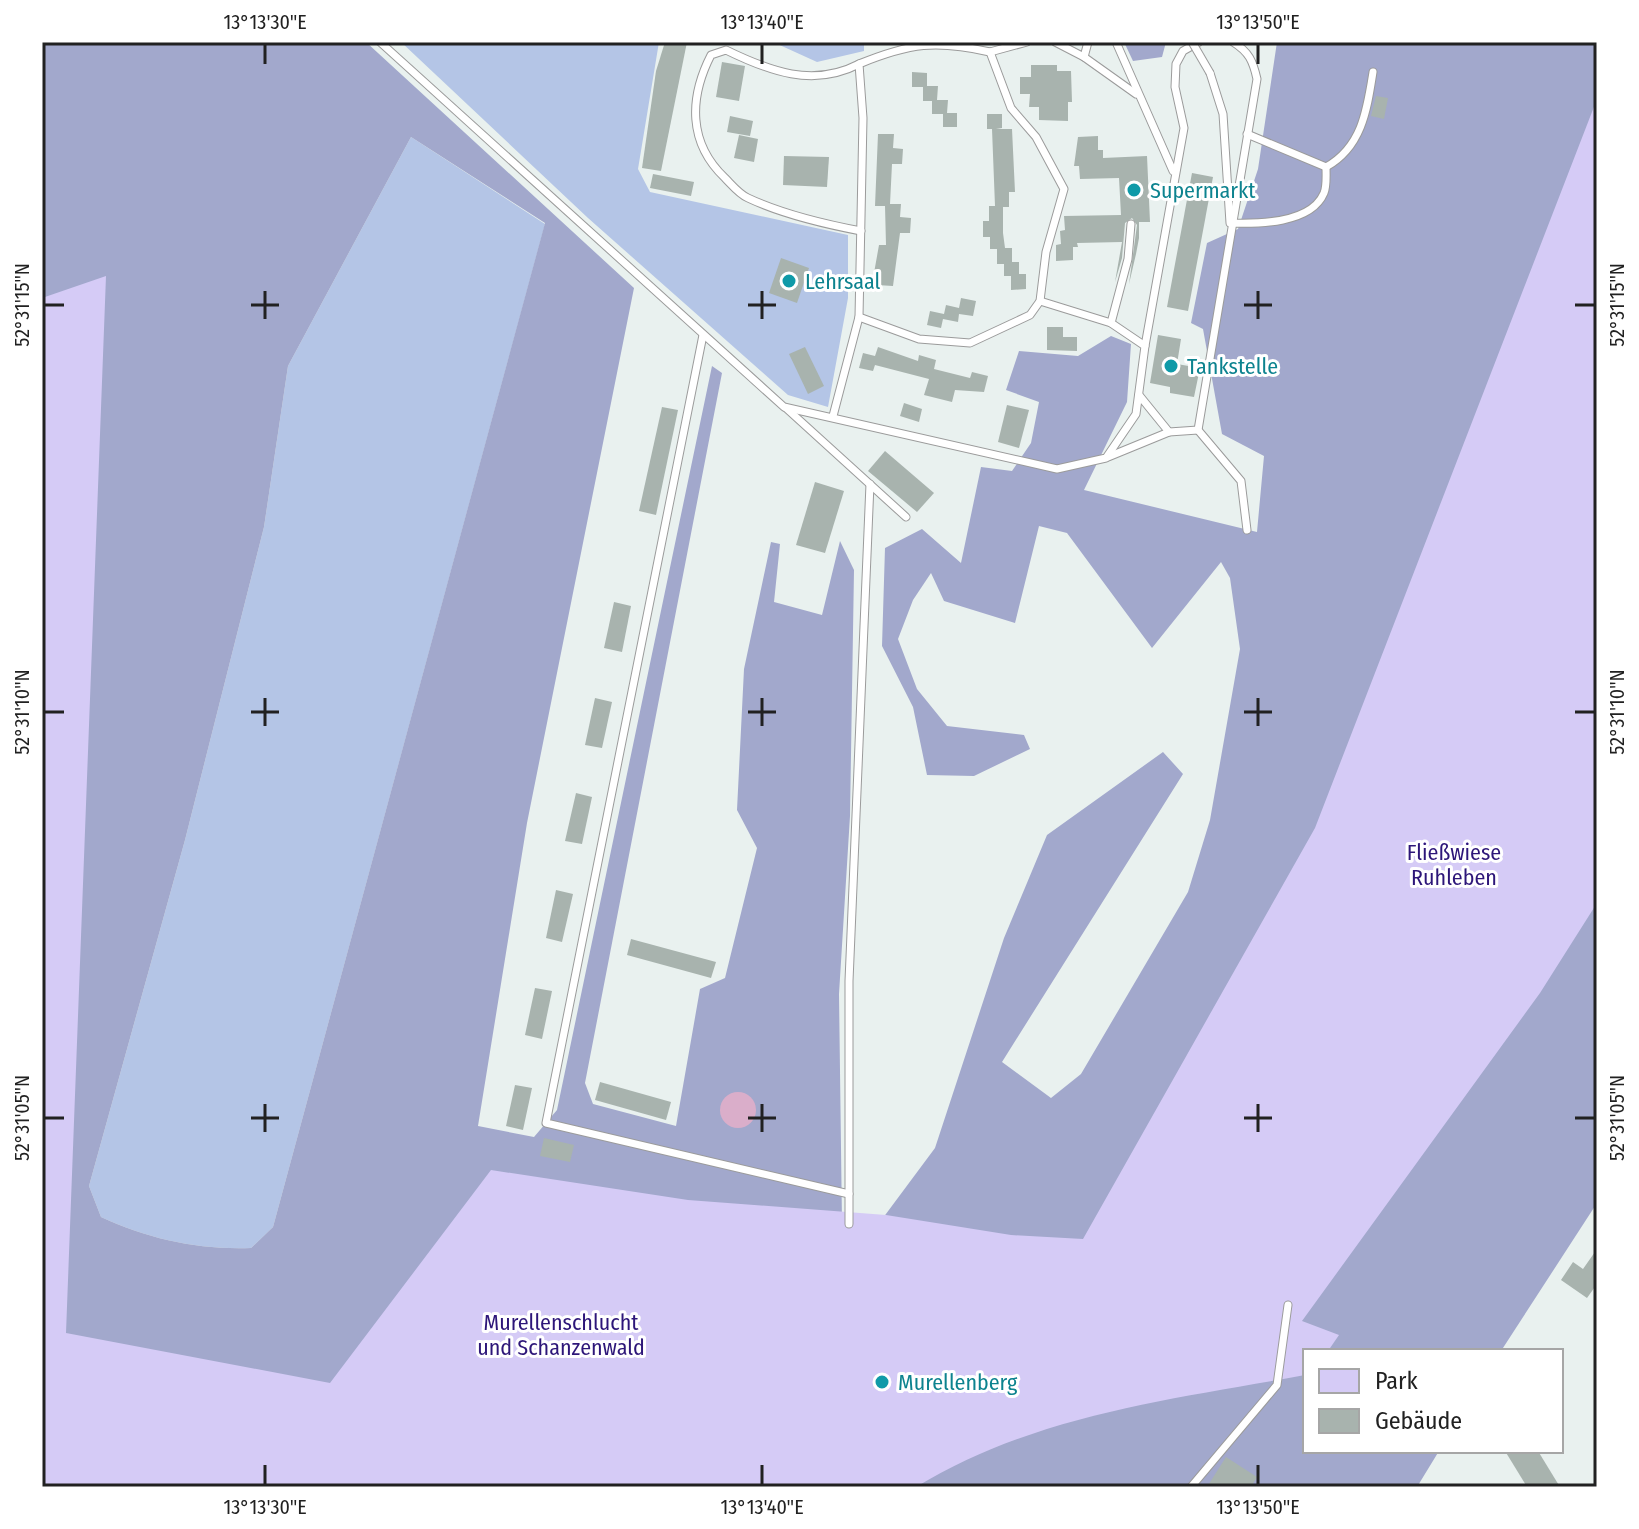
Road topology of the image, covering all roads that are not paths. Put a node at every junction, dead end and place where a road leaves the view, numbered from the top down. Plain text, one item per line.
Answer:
1 (380, 42) edge
2 (1027, 42) edge
3 (1055, 42) edge
4 (1088, 42) edge
5 (1116, 42) edge
6 (1192, 42) edge
7 (1199, 42) edge
8 (1233, 42) edge
9 (725, 46) edge
10 (990, 52) junction
11 (1084, 57) junction
12 (859, 64) junction
13 (1373, 72) dead end
14 (1136, 94) junction
15 (1247, 134) junction
16 (1326, 167) junction
17 (1173, 173) junction
18 (1230, 223) junction
19 (1131, 224) dead end
20 (861, 231) junction
21 (1040, 301) junction
22 (859, 317) junction
23 (1111, 323) junction
24 (703, 335) junction
25 (1145, 346) junction
26 (1139, 395) junction
27 (784, 407) junction
28 (833, 416) junction
29 (1198, 430) junction
30 (1169, 432) junction
31 (1106, 458) junction
32 (870, 484) junction
33 (906, 517) dead end
34 (1247, 530) dead end
35 (849, 1194) junction
36 (849, 1224) dead end
37 (1288, 1305) dead end
38 (1191, 1487) edge

1 - 24 lane
2 - 10 lane
3 - 11 lane
4 - 11 lane
5 - 14 lane
6 - 18 lane, bridge
7 - 17 lane
8 - 15 lane
9 - 12 lane
9 - 20 lane
10 - 12 lane
10 - 21 lane
11 - 14 lane
12 - 20 lane
13 - 16 lane
14 - 17 lane
15 - 16 lane
15 - 18 lane
16 - 18 lane
17 - 25 lane
18 - 29 lane
19 - 23 lane
20 - 22 lane
21 - 22 lane
21 - 23 lane
22 - 28 lane
23 - 25 lane
24 - 27 lane
24 - 35 lane
25 - 26 lane
26 - 30 lane
26 - 31 lane
27 - 28 lane
27 - 32 lane
28 - 31 lane
29 - 30 lane
29 - 34 lane
30 - 31 lane
32 - 33 lane
32 - 35 lane
35 - 36 lane
37 - 38 lane

